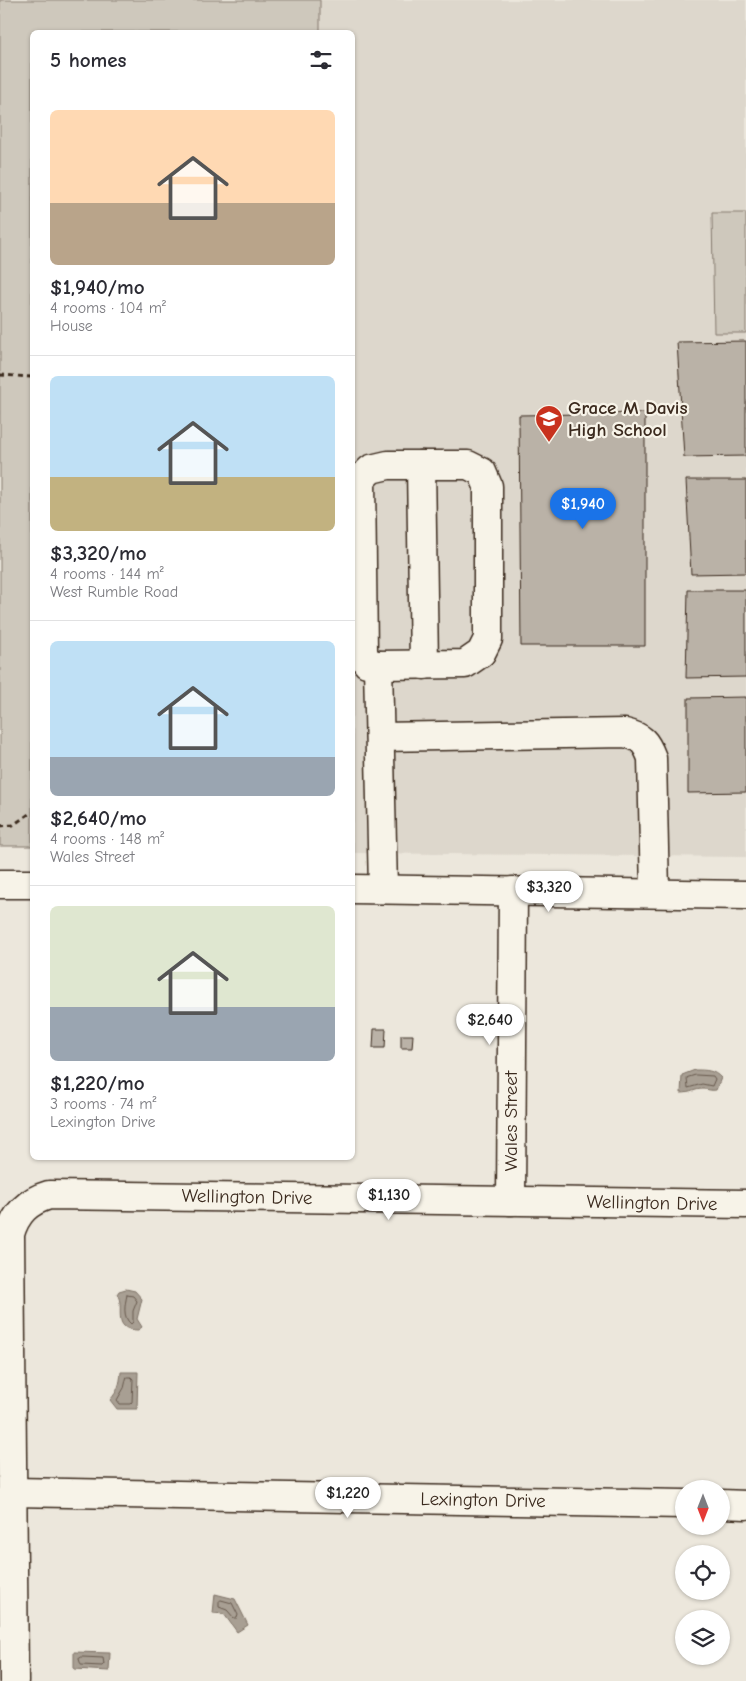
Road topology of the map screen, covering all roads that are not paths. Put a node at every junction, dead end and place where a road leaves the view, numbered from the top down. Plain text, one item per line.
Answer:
1 (421, 465) junction
2 (378, 665) junction
3 (424, 665) junction
4 (380, 737) junction
5 (0, 884) edge
6 (30, 884) edge
7 (355, 889) edge
8 (383, 889) junction
9 (513, 891) junction
10 (654, 893) junction
11 (746, 895) edge
12 (510, 1201) junction
13 (746, 1204) edge
14 (13, 1492) junction
15 (675, 1504) edge
16 (730, 1504) edge
17 (746, 1505) edge
18 (14, 1681) edge

1 - 2 street
1 - 3 street
1 - 3 street
2 - 3 street
2 - 4 street
4 - 8 street
4 - 10 street
5 - 6 street
7 - 8 street
8 - 9 street
9 - 10 street
9 - 12 street, Wales Street
10 - 11 street
12 - 13 street, Wellington Drive
12 - 14 street, Wellington Drive
14 - 15 street, Lexington Drive
14 - 18 street
16 - 17 street

